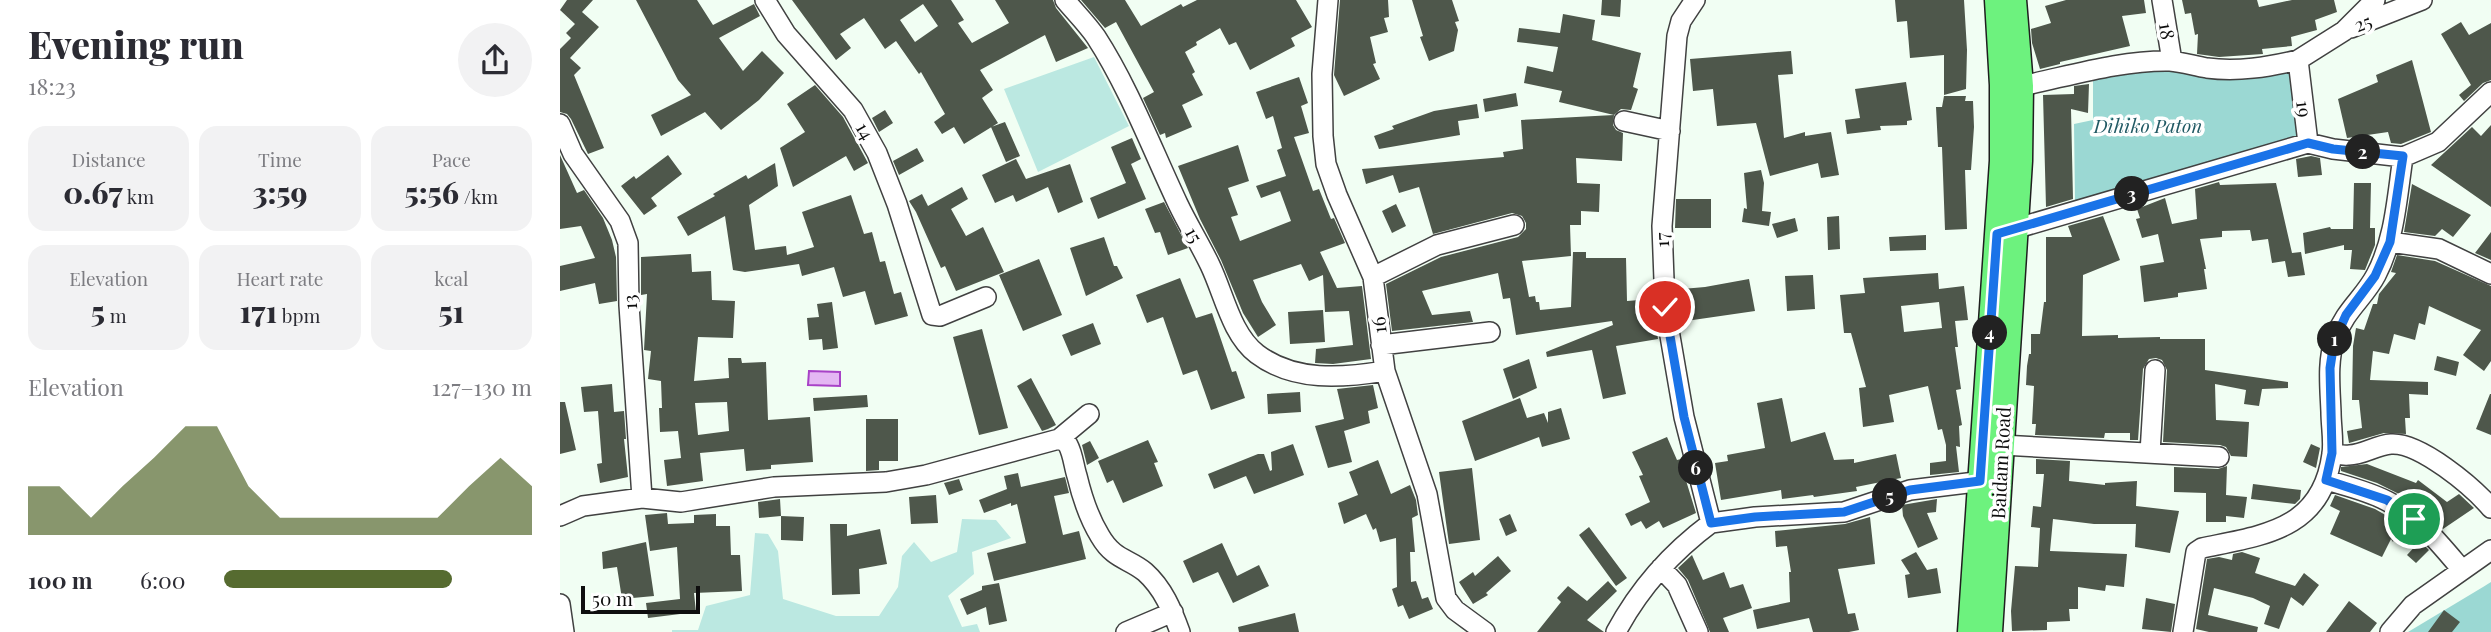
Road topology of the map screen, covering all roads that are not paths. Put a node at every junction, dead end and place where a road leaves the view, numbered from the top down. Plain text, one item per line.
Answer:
1 (765, 0) edge
2 (1065, 0) edge
3 (1328, 0) edge
4 (1695, 0) edge
5 (1997, 0) edge
6 (2014, 0) edge
7 (2162, 0) edge
8 (2375, 0) edge
9 (2422, 0) edge
10 (2344, 31) junction
11 (2298, 60) junction
12 (2172, 61) junction
13 (2021, 86) junction
14 (2491, 92) edge
15 (1624, 121) dead end
16 (560, 124) edge
17 (1670, 131) junction
18 (2308, 143) junction
19 (2403, 156) junction
20 (1514, 225) dead end
21 (2007, 232) junction
22 (2390, 242) junction
23 (2491, 274) edge
24 (1373, 277) junction
25 (986, 297) dead end
26 (1490, 332) dead end
27 (1381, 345) junction
28 (2155, 370) dead end
29 (1385, 371) junction
30 (1088, 414) dead end
31 (1059, 439) junction
32 (2002, 445) junction
33 (2150, 453) junction
34 (2332, 453) junction
35 (2219, 457) dead end
36 (1990, 480) junction
37 (2326, 480) junction
38 (642, 498) junction
39 (2491, 508) edge
40 (560, 516) edge
41 (1711, 523) junction
42 (2491, 550) edge
43 (1661, 568) junction
44 (2462, 570) junction
45 (560, 604) edge
46 (1173, 612) junction
47 (564, 632) edge
48 (1126, 632) edge
49 (1180, 632) edge
50 (1485, 632) edge
51 (1616, 632) edge
52 (1698, 632) edge
53 (1970, 632) edge
54 (1990, 632) edge
55 (2183, 632) edge
56 (2390, 632) edge

1 - 25 street, 14 / 14
2 - 29 street, 15 / 15
3 - 24 street, 16 / 16
4 - 17 street, 17 / 17
5 - 21 main road, Baidam Road
6 - 13 main road, Baidam Road
7 - 12 street, 18 / 18
8 - 10 street
9 - 10 street, 25 / 25
10 - 11 street
11 - 12 street
11 - 18 street, 19
12 - 13 street
13 - 21 main road, Baidam Road
14 - 19 street
15 - 17 street
16 - 38 street, 13 / 13
17 - 41 street, 17 / 17
18 - 19 street
18 - 21 street, 19
19 - 22 street
20 - 24 street
21 - 32 main road, Baidam Road
21 - 36 main road, Baidam Road
22 - 23 street
22 - 34 street
24 - 27 street, 16 / 16
26 - 27 street
27 - 29 street, 16 / 16
28 - 33 street
29 - 50 street, 16 / 16
30 - 31 street
31 - 38 street
31 - 46 street
32 - 33 street
32 - 36 main road, Baidam Road
33 - 35 street
34 - 37 street
34 - 39 street
36 - 41 street
36 - 53 main road, Baidam Road
36 - 54 main road, Baidam Road
37 - 44 street
37 - 55 street
38 - 40 street
41 - 43 street
42 - 44 street
43 - 51 street
43 - 52 street
44 - 56 street
45 - 47 street
46 - 48 street
46 - 49 street

